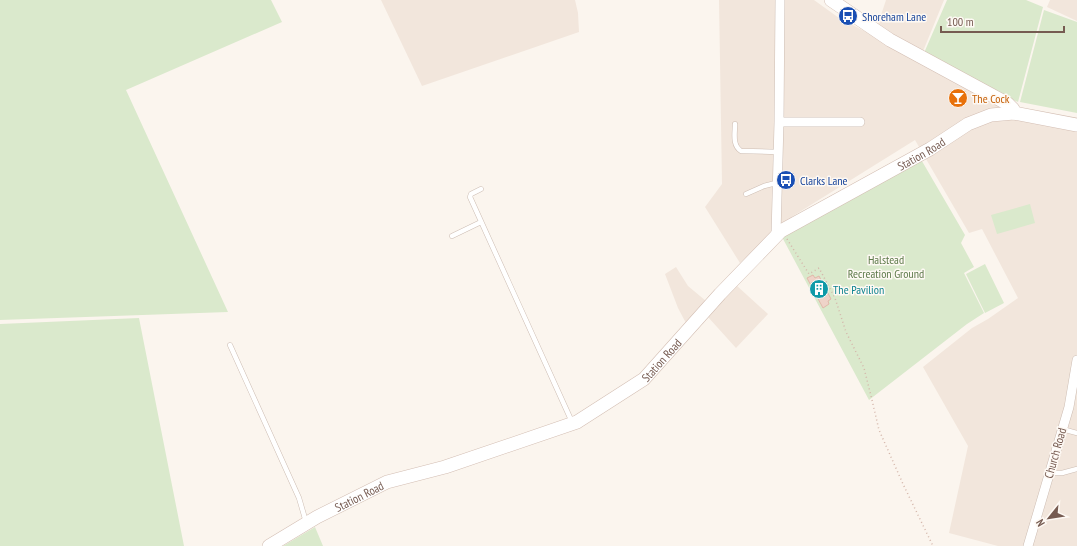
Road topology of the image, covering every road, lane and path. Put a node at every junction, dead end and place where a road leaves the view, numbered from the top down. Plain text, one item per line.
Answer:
1 (780, 0) edge
2 (831, 0) edge
3 (1014, 113) junction
4 (779, 122) junction
5 (860, 122) dead end
6 (735, 124) dead end
7 (1077, 125) edge
8 (778, 152) junction
9 (776, 183) junction
10 (481, 189) dead end
11 (746, 194) dead end
12 (481, 222) junction
13 (778, 233) junction
14 (452, 236) dead end
15 (230, 345) dead end
16 (1077, 360) edge
17 (573, 423) junction
18 (1062, 428) junction
19 (1077, 433) edge
20 (1077, 469) edge
21 (1049, 473) junction
22 (306, 523) junction
23 (269, 546) edge
24 (933, 546) edge
25 (1028, 546) edge

1 - 4 street
2 - 3 street
3 - 7 street, Station Road
3 - 13 street, Station Road
4 - 5 street
4 - 8 street
6 - 8 lane
8 - 9 street
9 - 11 lane
9 - 13 street
10 - 12 lane
12 - 14 lane
12 - 17 lane
13 - 17 street, Station Road
13 - 24 path
15 - 22 lane
16 - 18 street, Church Road
17 - 22 street, Station Road
18 - 19 lane
18 - 21 street, Church Road
20 - 21 lane
21 - 25 street, Church Road
22 - 23 street, Station Road

